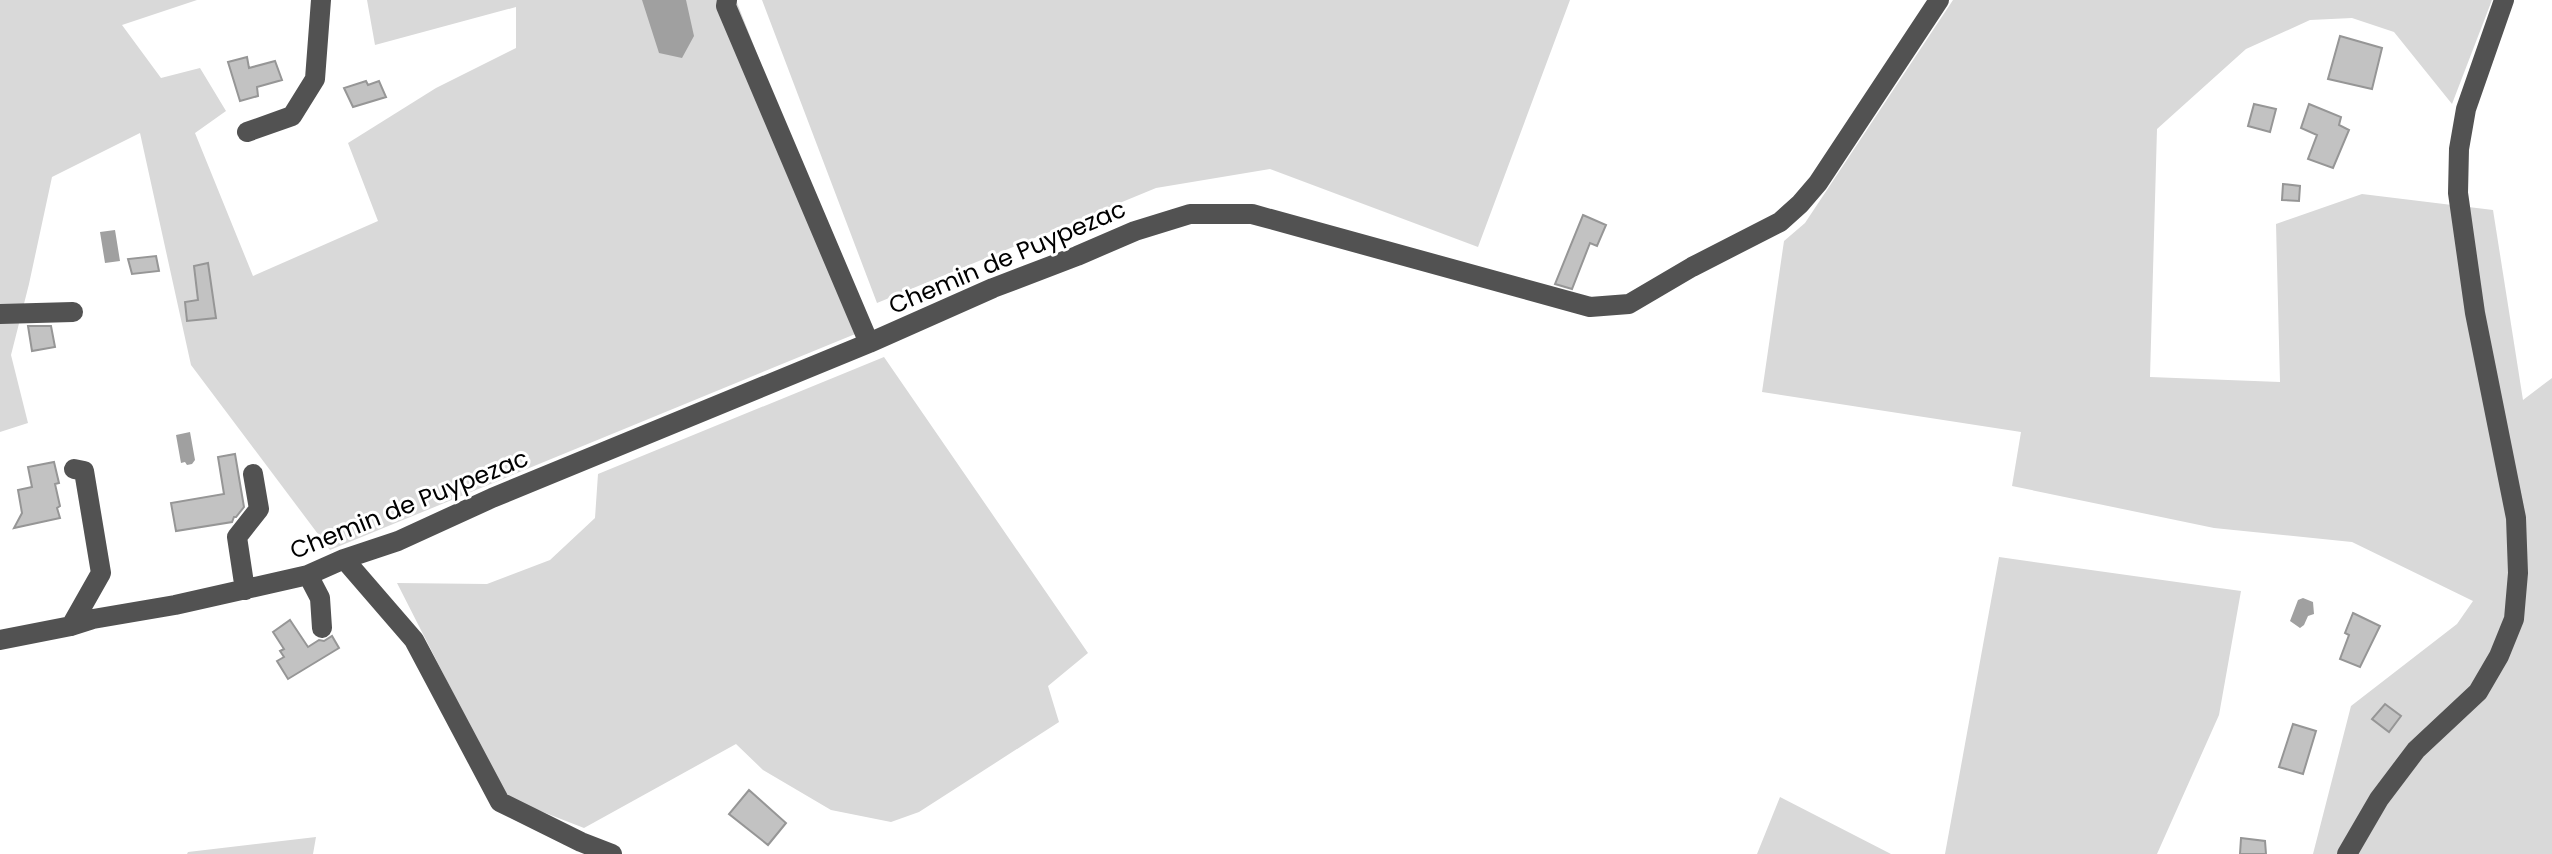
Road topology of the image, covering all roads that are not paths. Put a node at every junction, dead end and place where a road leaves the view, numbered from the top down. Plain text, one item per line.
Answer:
1 (321, 0) edge
2 (727, 0) edge
3 (1939, 0) edge
4 (2504, 0) edge
5 (247, 132) dead end
6 (73, 312) dead end
7 (0, 314) edge
8 (869, 343) junction
9 (74, 469) dead end
10 (253, 474) dead end
11 (344, 559) junction
12 (308, 575) junction
13 (245, 590) junction
14 (71, 626) junction
15 (322, 628) dead end
16 (0, 640) edge
17 (612, 854) edge
18 (2347, 854) edge

1 - 5 street
2 - 8 street
3 - 8 street, Chemin de Puypezac
4 - 18 street
6 - 7 street
8 - 11 street, Chemin de Puypezac
9 - 14 street
10 - 13 street
11 - 12 street, Chemin de Puypezac
11 - 17 street
12 - 13 street, Chemin de Puypezac
12 - 15 street
13 - 14 street, Chemin de Puypezac
14 - 16 street, Chemin de Puypezac

